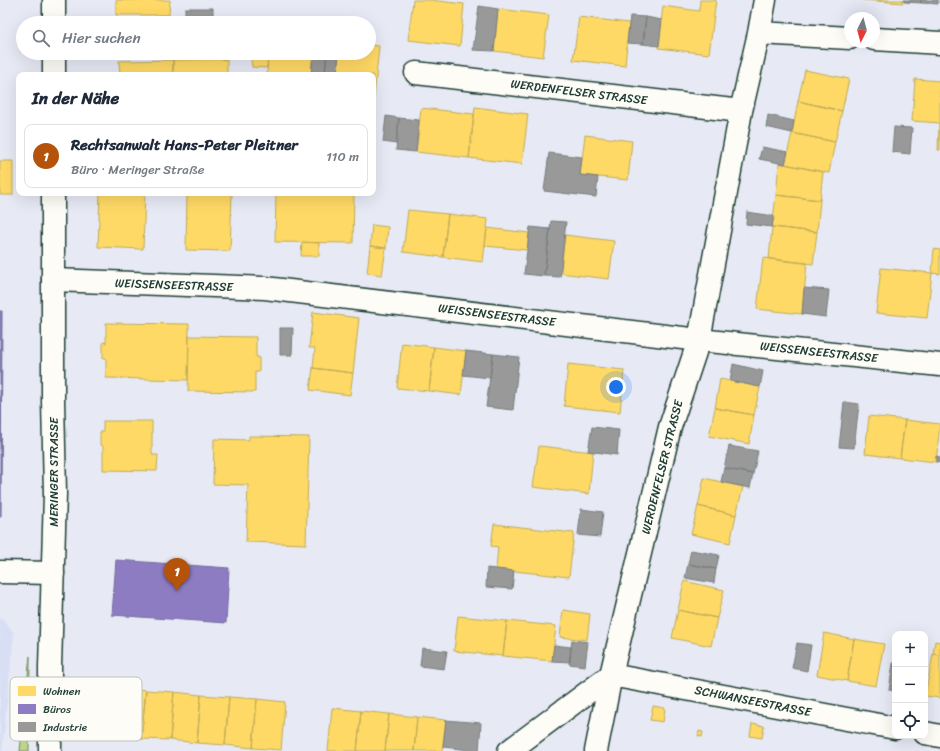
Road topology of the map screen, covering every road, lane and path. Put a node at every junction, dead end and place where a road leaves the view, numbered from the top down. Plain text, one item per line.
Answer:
1 (54, 0) edge
2 (766, 0) edge
3 (54, 16) edge
4 (760, 33) junction
5 (844, 38) edge
6 (880, 40) edge
7 (940, 43) edge
8 (54, 60) edge
9 (54, 72) edge
10 (416, 72) dead end
11 (741, 111) junction
12 (53, 196) edge
13 (53, 280) junction
14 (699, 340) junction
15 (940, 365) edge
16 (0, 572) edge
17 (53, 573) junction
18 (611, 675) junction
19 (50, 677) edge
20 (892, 727) edge
21 (928, 734) edge
22 (940, 736) edge
23 (509, 751) edge
24 (596, 751) edge

1 - 3 street
2 - 4 street, WERDENFELSER STRASSE
4 - 5 street
4 - 11 street, WERDENFELSER STRASSE
6 - 7 street
8 - 9 street
10 - 11 street, WERDENFELSER STRASSE
11 - 14 street, WERDENFELSER STRASSE
12 - 13 street, MERINGER STRASSE
13 - 14 street, WEISSENSEESTRASSE
13 - 17 street, MERINGER STRASSE
14 - 15 street, WEISSENSEESTRASSE
14 - 18 street, WERDENFELSER STRASSE
16 - 17 street
17 - 19 street, MERINGER STRASSE
18 - 20 street, SCHWANSEESTRASSE
18 - 23 street
18 - 24 street, WERDENFELSER STRASSE
21 - 22 street

